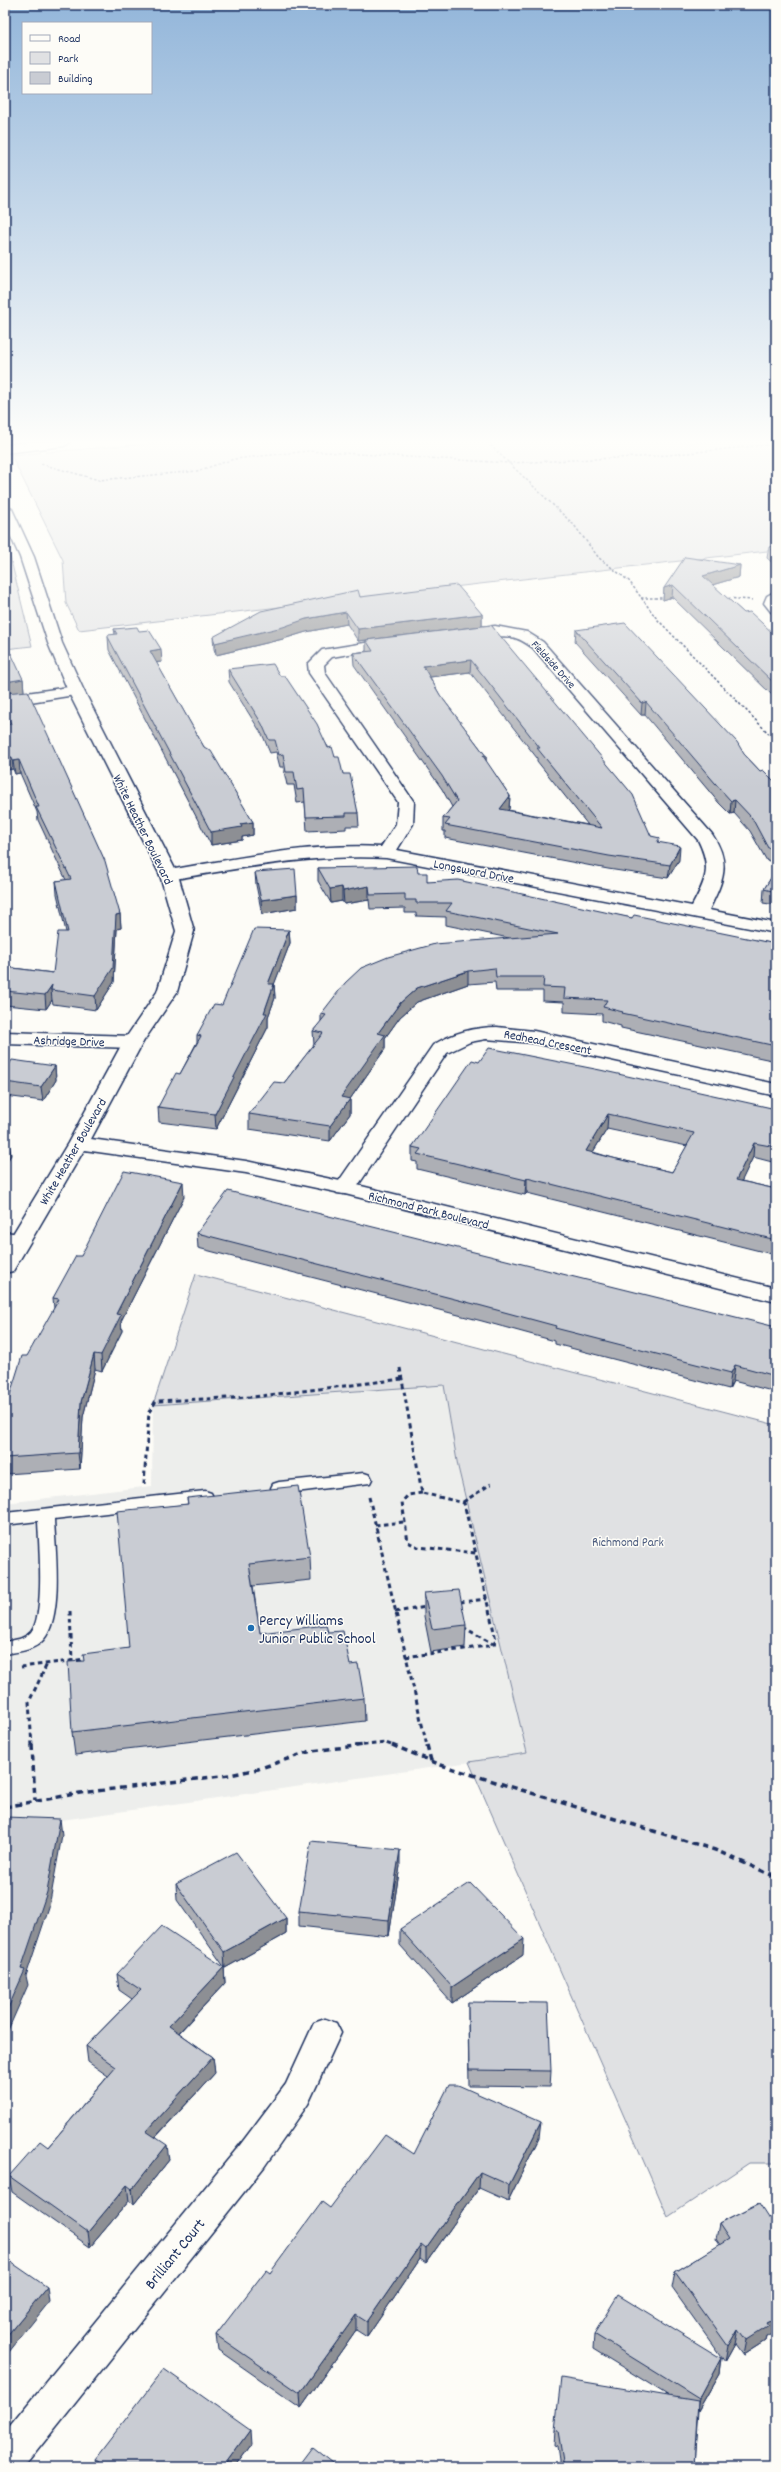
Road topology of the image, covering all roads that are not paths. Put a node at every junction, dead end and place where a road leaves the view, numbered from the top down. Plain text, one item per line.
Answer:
1 (27, 557) edge
2 (453, 634) edge
3 (408, 640) edge
4 (76, 691) junction
5 (5, 701) edge
6 (386, 853) junction
7 (169, 875) junction
8 (698, 913) junction
9 (776, 928) edge
10 (5, 1038) edge
11 (133, 1042) junction
12 (776, 1090) edge
13 (78, 1142) junction
14 (345, 1188) junction
15 (12, 1239) edge
16 (5, 1266) edge
17 (776, 1295) edge
18 (364, 1479) road end
19 (263, 1490) edge
20 (217, 1495) edge
21 (46, 1514) junction
22 (5, 1519) edge
23 (5, 1648) edge
24 (325, 2033) dead end
25 (5, 2461) edge

1 - 4 street, White Heather Boulevard
2 - 8 street, Fieldside Drive
3 - 6 street
4 - 5 street
4 - 7 street, White Heather Boulevard
6 - 7 street, Longsword Drive
6 - 8 street, Longsword Drive
7 - 11 street, White Heather Boulevard
8 - 9 street, Longsword Drive
10 - 11 street, Ashridge Drive
11 - 13 street, White Heather Boulevard
12 - 14 street, Redhead Crescent
13 - 14 street, Richmond Park Boulevard
13 - 15 street, White Heather Boulevard
14 - 17 street, Richmond Park Boulevard
15 - 16 street, White Heather Boulevard
18 - 19 lane
20 - 21 lane
21 - 22 lane
21 - 23 lane
24 - 25 street, Brilliant Court

